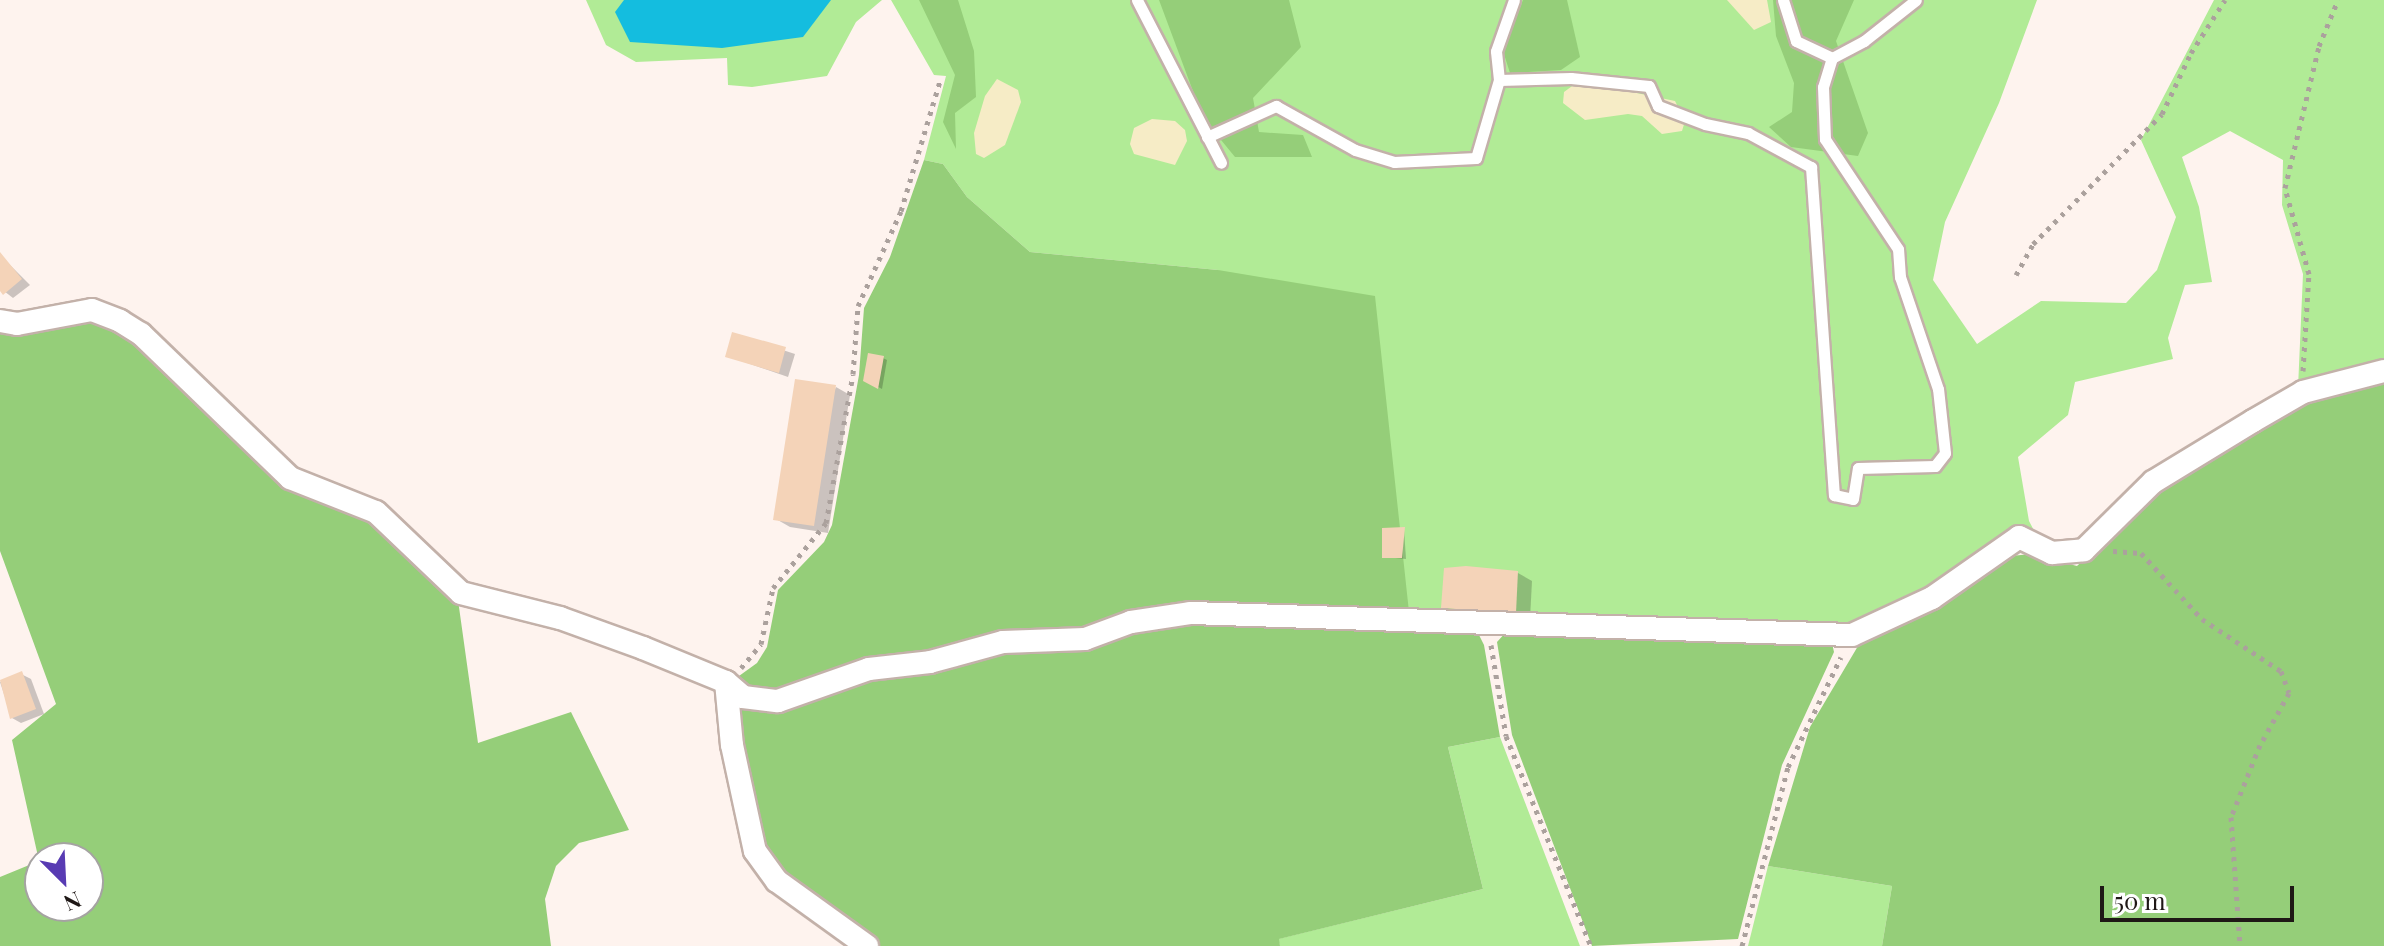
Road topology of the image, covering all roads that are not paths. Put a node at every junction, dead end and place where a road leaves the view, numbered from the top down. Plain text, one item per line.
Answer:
1 (1137, 0) edge
2 (1514, 0) edge
3 (1783, 0) edge
4 (1916, 0) edge
5 (1832, 58) junction
6 (1499, 80) junction
7 (1207, 137) junction
8 (1221, 163) dead end
9 (0, 321) edge
10 (2384, 371) edge
11 (726, 682) junction
12 (867, 946) edge

1 - 7 lane
2 - 6 lane
3 - 5 lane
4 - 5 lane
5 - 6 lane
6 - 7 lane
7 - 8 lane
9 - 11 street
10 - 11 street
11 - 12 street

